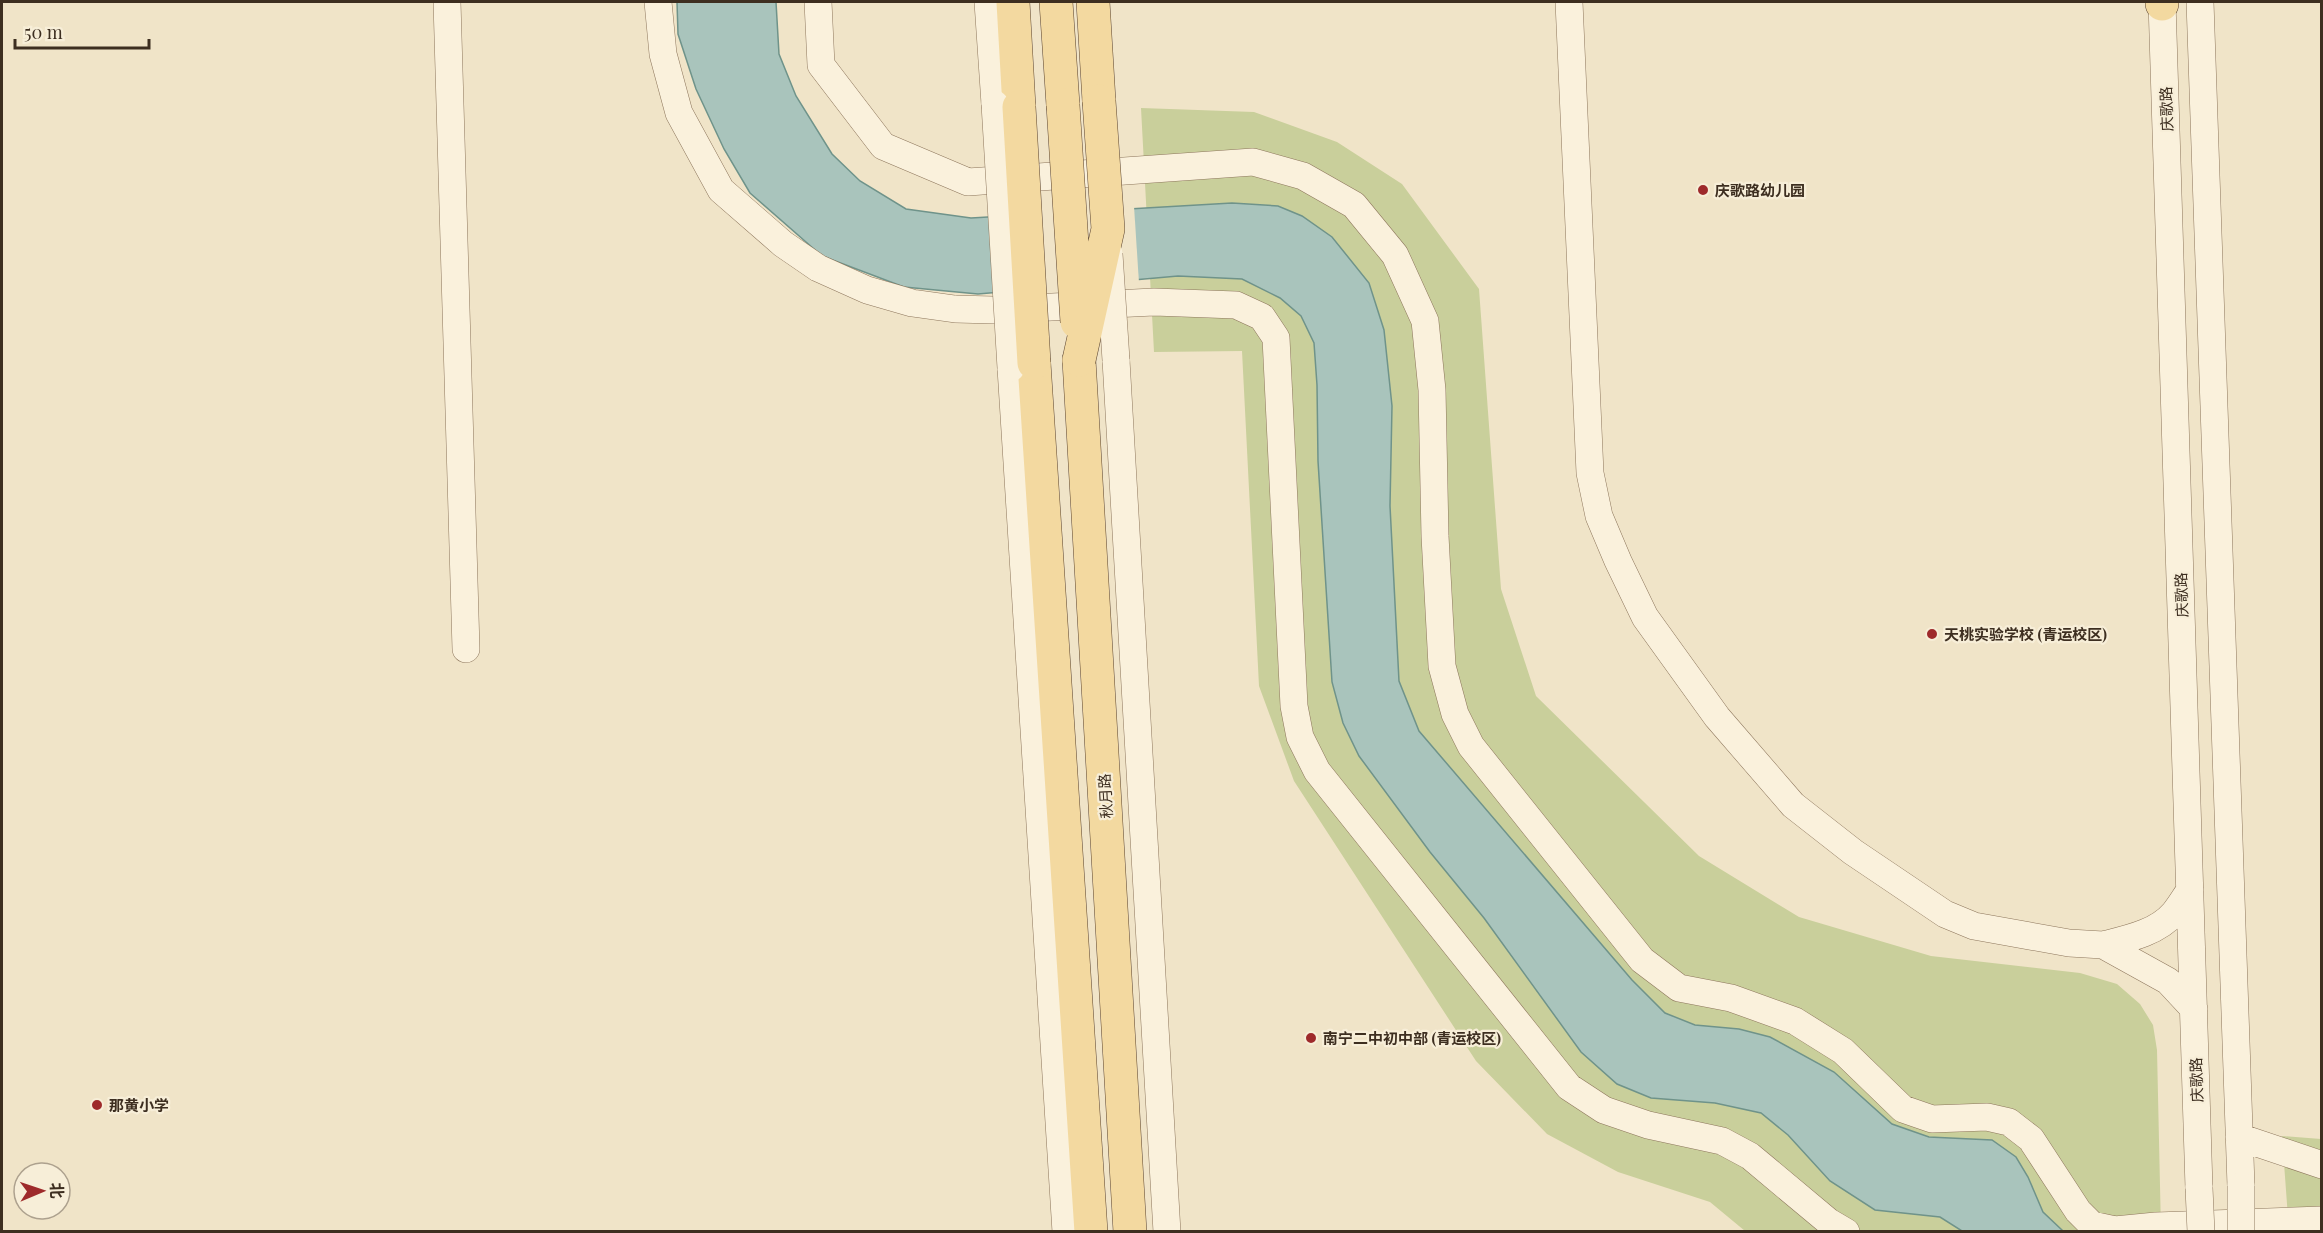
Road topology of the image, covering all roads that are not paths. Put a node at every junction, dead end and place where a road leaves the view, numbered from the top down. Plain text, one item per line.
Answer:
1 (447, 2) edge
2 (658, 2) edge
3 (818, 2) edge
4 (1056, 2) edge
5 (1093, 2) edge
6 (1569, 2) edge
7 (2162, 2) edge
8 (2200, 2) edge
9 (1006, 5) edge
10 (1108, 229) junction
11 (1079, 360) junction
12 (1023, 365) junction
13 (466, 649) dead end
14 (2190, 890) junction
15 (2103, 945) junction
16 (2194, 1009) junction
17 (2195, 1047) junction
18 (2236, 1048) junction
19 (2239, 1137) junction
20 (2322, 1165) edge
21 (1088, 1190) junction
22 (2322, 1220) edge
23 (1066, 1232) edge
24 (1076, 1232) edge
25 (1091, 1232) edge
26 (1130, 1232) edge
27 (1167, 1232) edge
28 (1846, 1232) edge
29 (2201, 1232) edge
30 (2241, 1232) edge

1 - 13 street
2 - 28 street
3 - 22 street
4 - 11 main road, 秋月路, bridge
5 - 10 main road, bridge
6 - 15 street
7 - 14 street, 庆歌路
8 - 18 street
9 - 12 main road, bridge
10 - 11 main road, bridge
10 - 27 street, bridge
11 - 26 main road, 秋月路
12 - 21 main road
12 - 23 street
14 - 15 street
14 - 16 street, 庆歌路
15 - 16 street
16 - 17 street, 庆歌路
17 - 18 street
17 - 29 street, 庆歌路, bridge
18 - 19 street
19 - 20 street
19 - 30 street, bridge
21 - 24 main road
21 - 25 main road

